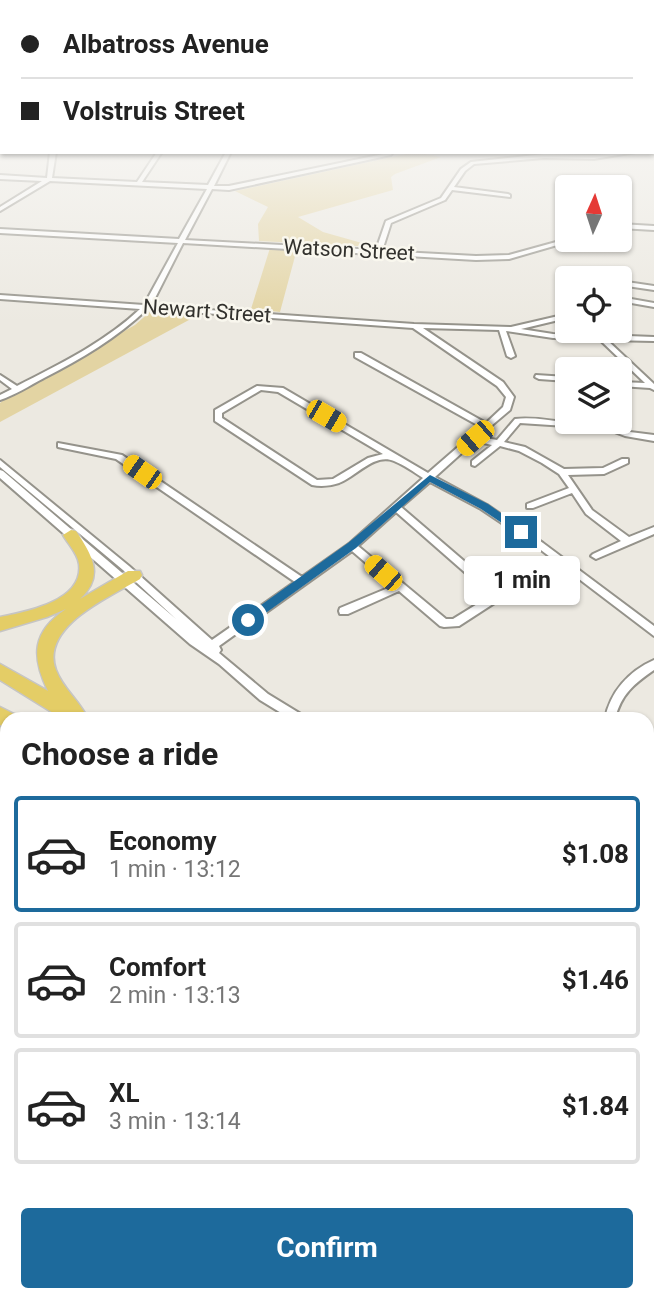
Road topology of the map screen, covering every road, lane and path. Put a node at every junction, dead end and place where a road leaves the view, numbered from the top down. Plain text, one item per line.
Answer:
1 (203, 202) edge
2 (438, 202) edge
3 (632, 227) edge
4 (654, 228) edge
5 (0, 231) edge
6 (183, 241) junction
7 (555, 244) edge
8 (379, 252) junction
9 (632, 285) edge
10 (654, 288) edge
11 (654, 296) edge
12 (0, 297) edge
13 (632, 300) edge
14 (642, 301) junction
15 (654, 305) edge
16 (147, 306) junction
17 (555, 319) edge
18 (414, 326) junction
19 (502, 328) junction
20 (512, 329) junction
21 (555, 336) edge
22 (632, 337) edge
23 (654, 339) edge
24 (607, 343) edge
25 (358, 355) dead end
26 (511, 356) dead end
27 (0, 377) edge
28 (539, 377) dead end
29 (555, 378) edge
30 (632, 385) edge
31 (18, 386) junction
32 (652, 387) edge
33 (0, 396) edge
34 (555, 423) edge
35 (488, 427) junction
36 (628, 434) edge
37 (475, 438) junction
38 (654, 438) edge
39 (498, 444) junction
40 (61, 445) dead end
41 (395, 457) junction
42 (625, 461) dead end
43 (0, 463) edge
44 (475, 463) dead end
45 (562, 472) junction
46 (0, 473) edge
47 (430, 478) junction
48 (575, 489) junction
49 (530, 506) dead end
50 (397, 508) junction
51 (654, 530) edge
52 (71, 535) junction
53 (629, 542) junction
54 (352, 546) junction
55 (596, 556) dead end
56 (125, 574) junction
57 (302, 582) junction
58 (399, 587) junction
59 (344, 611) dead end
60 (0, 625) edge
61 (654, 632) edge
62 (212, 646) junction
63 (223, 661) junction
64 (654, 664) edge
65 (0, 671) edge
66 (67, 712) edge
67 (72, 712) edge
68 (289, 712) edge
69 (612, 712) edge

1 - 6 street
2 - 8 street
3 - 4 street
5 - 6 street, Watson Street
6 - 8 street, Watson Street
6 - 16 street
7 - 8 street, Watson Street
9 - 10 street
11 - 14 street
12 - 16 street, Newart Street
13 - 14 street
14 - 15 street
16 - 18 street, Newart Street
16 - 31 street
17 - 20 street
18 - 19 street, Newart Street
18 - 35 street
19 - 20 street, Newart Street
19 - 26 street
20 - 21 street
22 - 23 street
24 - 32 street
25 - 35 street
27 - 31 street
28 - 29 street
30 - 32 street
31 - 33 street
34 - 39 street
35 - 37 street
36 - 38 street
37 - 39 street
37 - 47 street
39 - 44 street
39 - 45 street
40 - 57 street
41 - 41 street
41 - 47 street
42 - 45 street
43 - 56 street
45 - 48 street
46 - 52 street
47 - 50 street
47 - 61 street
48 - 49 street
48 - 53 street
50 - 54 street
50 - 58 street
51 - 53 street
52 - 56 street
52 - 60 main road
53 - 55 street
54 - 57 street
54 - 58 street
56 - 60 main road
56 - 62 street
56 - 63 street
56 - 67 main road
57 - 62 street
58 - 59 street
62 - 63 street
63 - 68 street
64 - 69 street
65 - 66 main road

